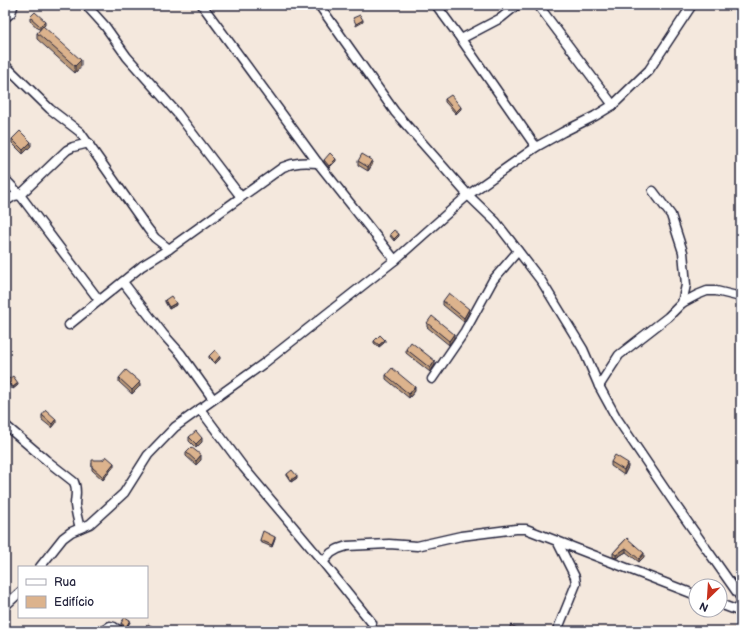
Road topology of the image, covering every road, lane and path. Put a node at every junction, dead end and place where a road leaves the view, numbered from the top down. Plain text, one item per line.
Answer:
1 (12, 5) edge
2 (86, 5) edge
3 (202, 5) edge
4 (319, 5) edge
5 (436, 5) edge
6 (516, 5) edge
7 (538, 5) edge
8 (692, 5) edge
9 (5, 18) edge
10 (461, 39) junction
11 (5, 65) edge
12 (613, 104) junction
13 (89, 143) junction
14 (536, 147) junction
15 (318, 163) junction
16 (5, 179) edge
17 (653, 191) dead end
18 (20, 195) junction
19 (468, 196) junction
20 (241, 197) junction
21 (5, 202) edge
22 (169, 250) junction
23 (518, 250) junction
24 (395, 260) junction
25 (123, 282) junction
26 (741, 297) edge
27 (99, 300) junction
28 (682, 303) junction
29 (69, 325) dead end
30 (432, 379) dead end
31 (599, 386) junction
32 (213, 399) junction
33 (200, 409) junction
34 (5, 425) edge
35 (80, 528) junction
36 (557, 541) junction
37 (323, 562) junction
38 (41, 566) edge
39 (688, 592) edge
40 (18, 593) edge
41 (741, 598) edge
42 (5, 606) edge
43 (728, 607) edge
44 (741, 612) edge
45 (372, 623) dead end
46 (103, 631) edge
47 (120, 631) edge
48 (557, 631) edge

1 - 9 street
2 - 20 street
3 - 15 street
4 - 19 street
5 - 10 street
6 - 10 street
7 - 12 street
8 - 12 street
10 - 14 street
11 - 13 street
12 - 14 street
13 - 18 street
13 - 22 street
14 - 19 street
15 - 20 street
15 - 24 street
16 - 18 street
17 - 28 street
18 - 21 street
18 - 27 street
19 - 23 street
19 - 24 street
20 - 22 street
22 - 25 street
23 - 30 street
23 - 31 street
24 - 32 street
25 - 27 street
25 - 32 street
26 - 28 street
27 - 29 street
28 - 31 street
31 - 41 street
32 - 33 street
33 - 35 street
33 - 37 street
34 - 35 street
35 - 38 street
36 - 37 street
36 - 39 street
36 - 48 street
37 - 45 street
40 - 42 street
43 - 44 street
46 - 47 street

